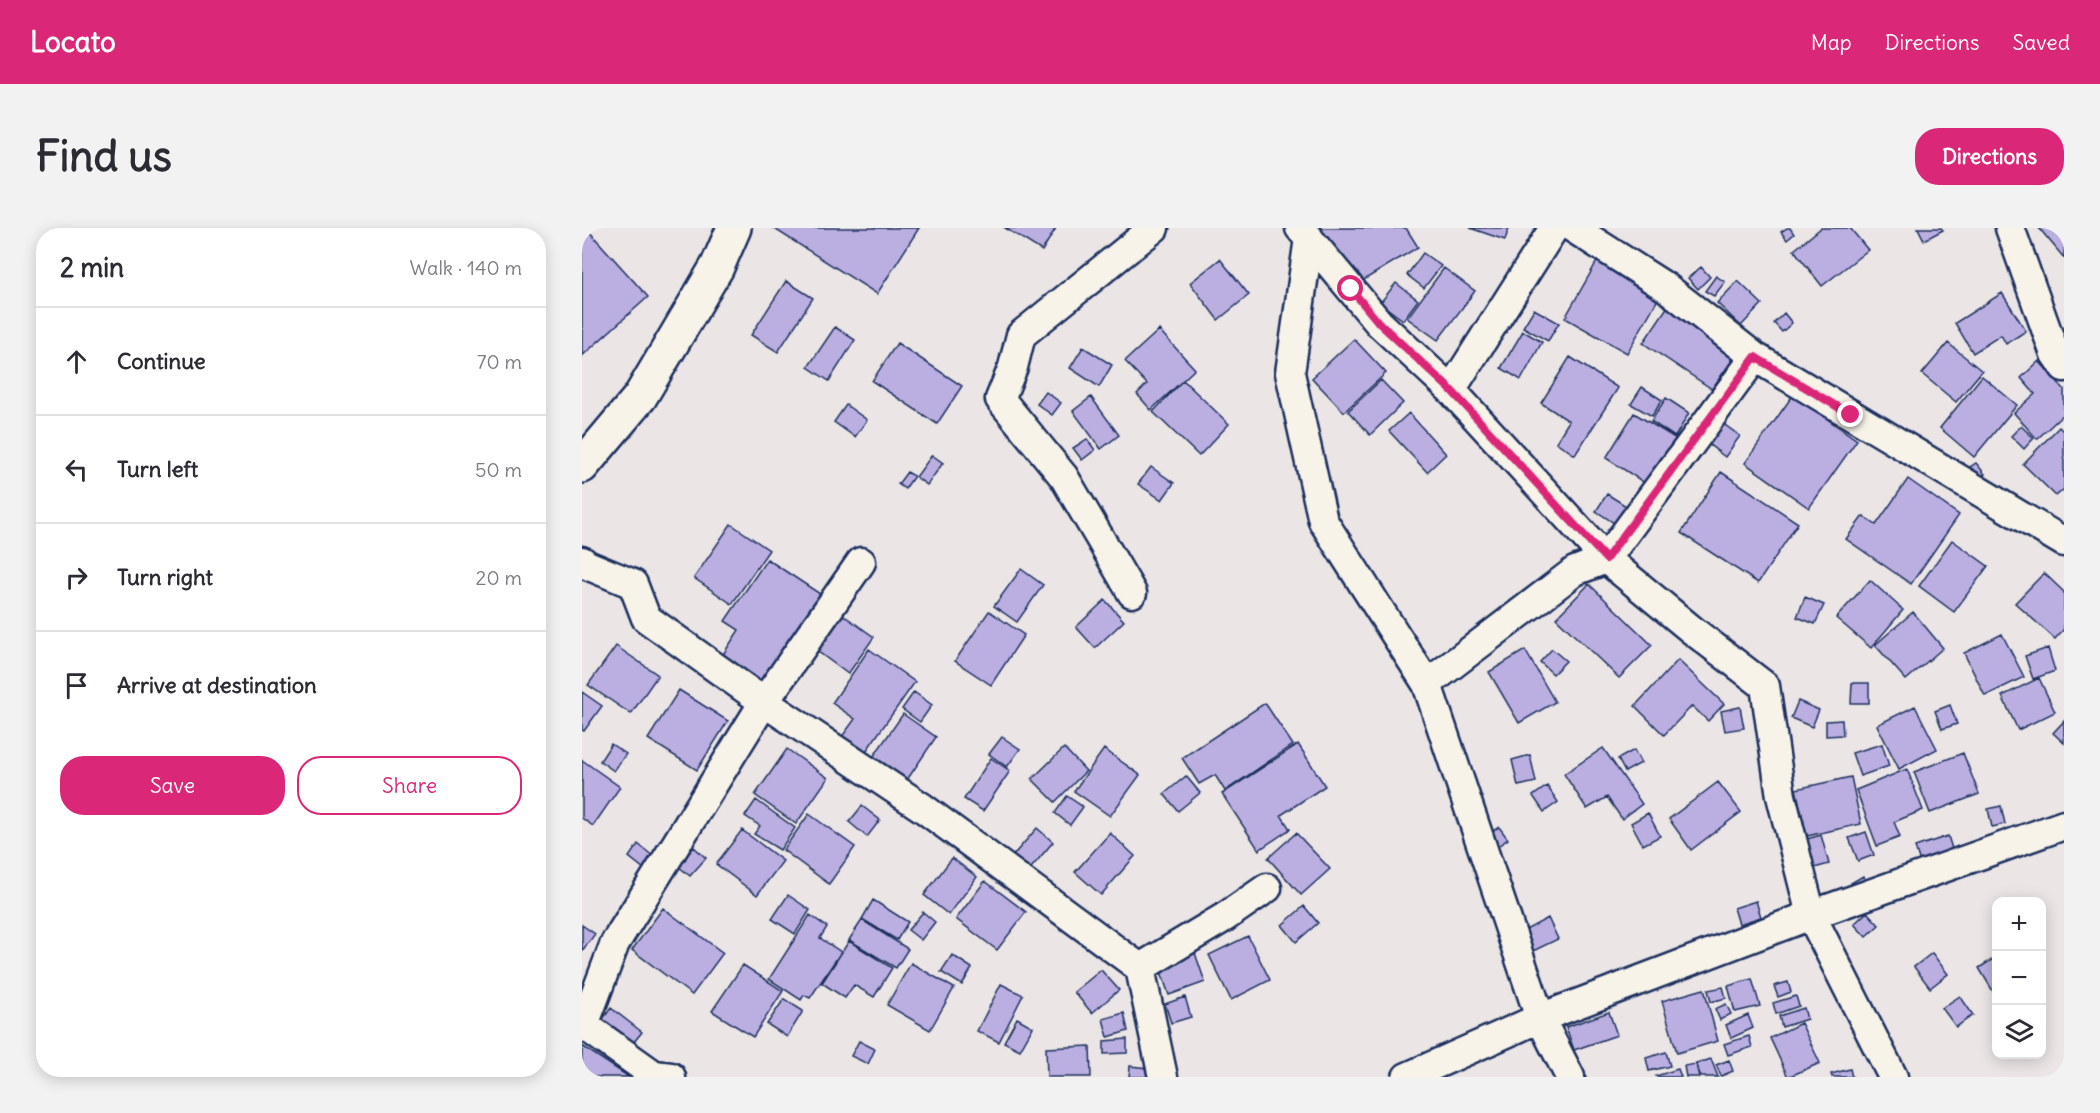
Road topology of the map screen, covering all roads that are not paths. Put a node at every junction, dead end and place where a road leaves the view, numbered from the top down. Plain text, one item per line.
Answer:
1 (734, 228) edge
2 (1154, 228) edge
3 (1554, 228) edge
4 (1573, 228) edge
5 (2010, 228) edge
6 (1304, 233) edge
7 (1755, 357) junction
8 (2064, 367) edge
9 (1451, 390) junction
10 (582, 466) edge
11 (2064, 542) edge
12 (1606, 559) junction
13 (582, 561) edge
14 (861, 562) dead end
15 (1132, 593) dead end
16 (1427, 684) junction
17 (764, 702) junction
18 (2064, 825) edge
19 (1266, 888) dead end
20 (1811, 915) junction
21 (1140, 968) junction
22 (1540, 1018) junction
23 (671, 1077) edge
24 (1163, 1077) edge
25 (1407, 1077) edge
26 (1570, 1077) edge
27 (1893, 1077) edge

1 - 10 main road
2 - 15 street
3 - 9 street
4 - 7 street
5 - 8 street
6 - 9 street
6 - 16 street
7 - 11 street
7 - 12 street
9 - 12 street
12 - 16 street
12 - 20 street
13 - 17 street
14 - 17 street
16 - 22 street
17 - 21 street
17 - 23 street
18 - 20 street
19 - 21 street
20 - 22 street
20 - 27 street
21 - 24 street
22 - 25 street
22 - 26 street

